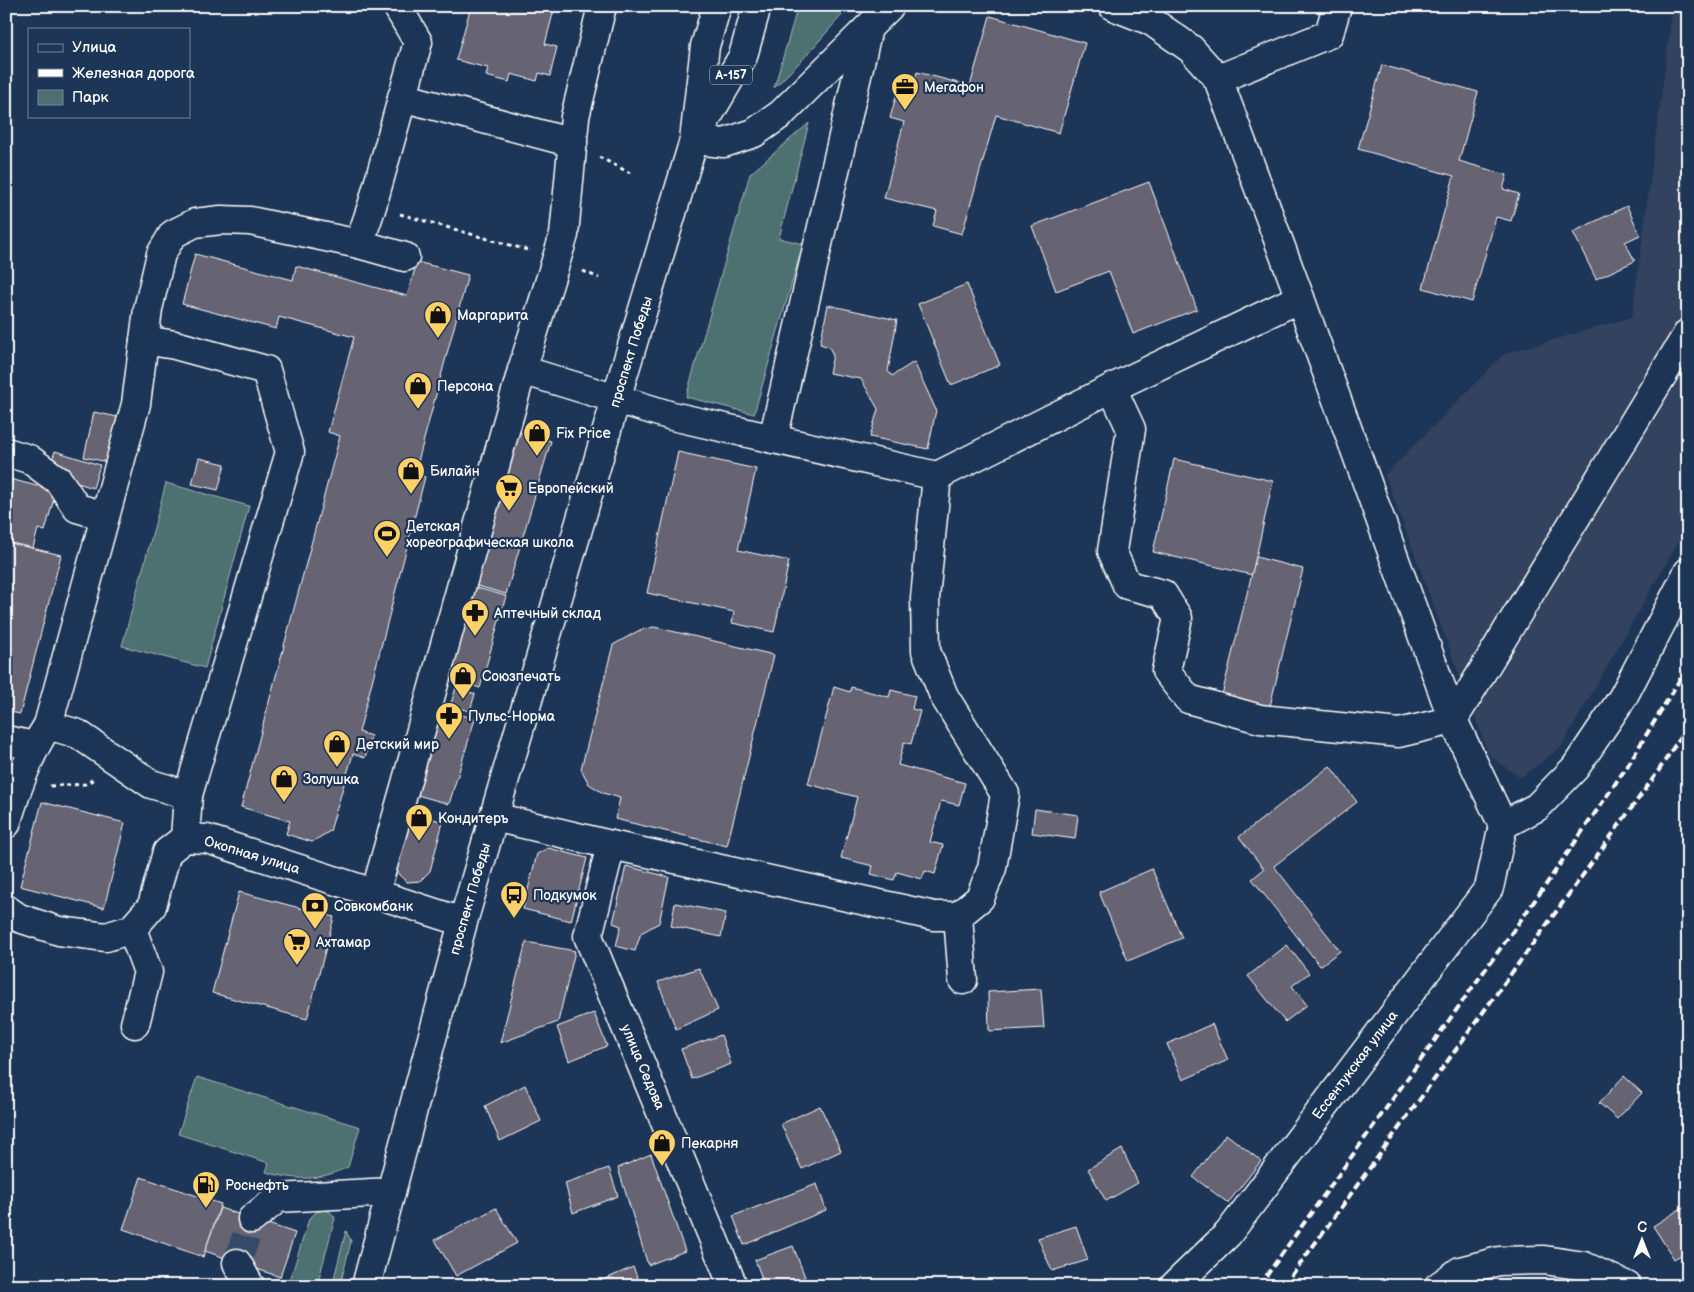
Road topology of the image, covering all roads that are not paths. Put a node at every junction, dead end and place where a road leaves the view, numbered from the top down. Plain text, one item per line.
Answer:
1 (397, 6) edge
2 (602, 6) edge
3 (716, 6) edge
4 (757, 6) edge
5 (890, 6) edge
6 (1113, 6) edge
7 (1337, 6) edge
8 (868, 28) junction
9 (1218, 79) junction
10 (402, 97) junction
11 (694, 140) junction
12 (573, 143) junction
13 (359, 244) junction
14 (405, 257) dead end
15 (1300, 298) junction
16 (1688, 333) edge
17 (144, 340) junction
18 (522, 370) junction
19 (1112, 388) junction
20 (616, 399) junction
21 (773, 439) junction
22 (6, 452) edge
23 (937, 476) junction
24 (105, 516) junction
25 (1688, 572) edge
26 (1453, 720) junction
27 (41, 736) junction
28 (6, 740) edge
29 (12, 792) edge
30 (188, 795) junction
31 (494, 817) junction
32 (6, 824) edge
33 (1503, 825) junction
34 (185, 838) junction
35 (611, 845) junction
36 (375, 894) junction
37 (6, 909) edge
38 (958, 916) junction
39 (463, 922) junction
40 (132, 929) junction
41 (963, 980) dead end
42 (134, 1024) dead end
43 (391, 1192) junction
44 (252, 1219) tunnel mouth
45 (366, 1286) edge
46 (733, 1286) edge
47 (1174, 1286) edge
48 (1439, 1286) edge
49 (1627, 1286) edge

1 - 10 main road
2 - 12 main road
3 - 11 main road, проспект Победы / А-157
4 - 11 main road, проспект Победы / А-157
5 - 8 main road
6 - 9 main road
7 - 9 main road
8 - 11 main road
8 - 21 main road
9 - 15 main road
10 - 12 main road
10 - 13 main road
11 - 20 main road, проспект Победы / А-157
12 - 18 main road
13 - 14 main road
13 - 17 main road
15 - 19 main road
15 - 26 main road
16 - 26 main road
17 - 24 main road
17 - 30 main road
18 - 20 main road
18 - 36 main road
19 - 23 main road
19 - 26 main road
20 - 21 main road
20 - 31 main road, проспект Победы / А-157
21 - 23 main road
22 - 24 main road
23 - 38 main road
24 - 27 main road
25 - 33 main road
26 - 33 main road
27 - 28 main road
27 - 29 main road
27 - 30 main road
29 - 32 main road
30 - 34 main road
31 - 35 main road
31 - 39 main road, проспект Победы / А-157
33 - 47 main road, Ессентукская улица
34 - 36 main road, Окопная улица
34 - 40 main road, Окопная улица
35 - 38 main road
35 - 46 main road, улица Седова
36 - 39 main road, Окопная улица
37 - 40 main road
38 - 41 main road
39 - 43 main road, проспект Победы / А-157
40 - 42 main road
43 - 44 main road
43 - 45 main road, проспект Победы / А-157
48 - 49 main road

